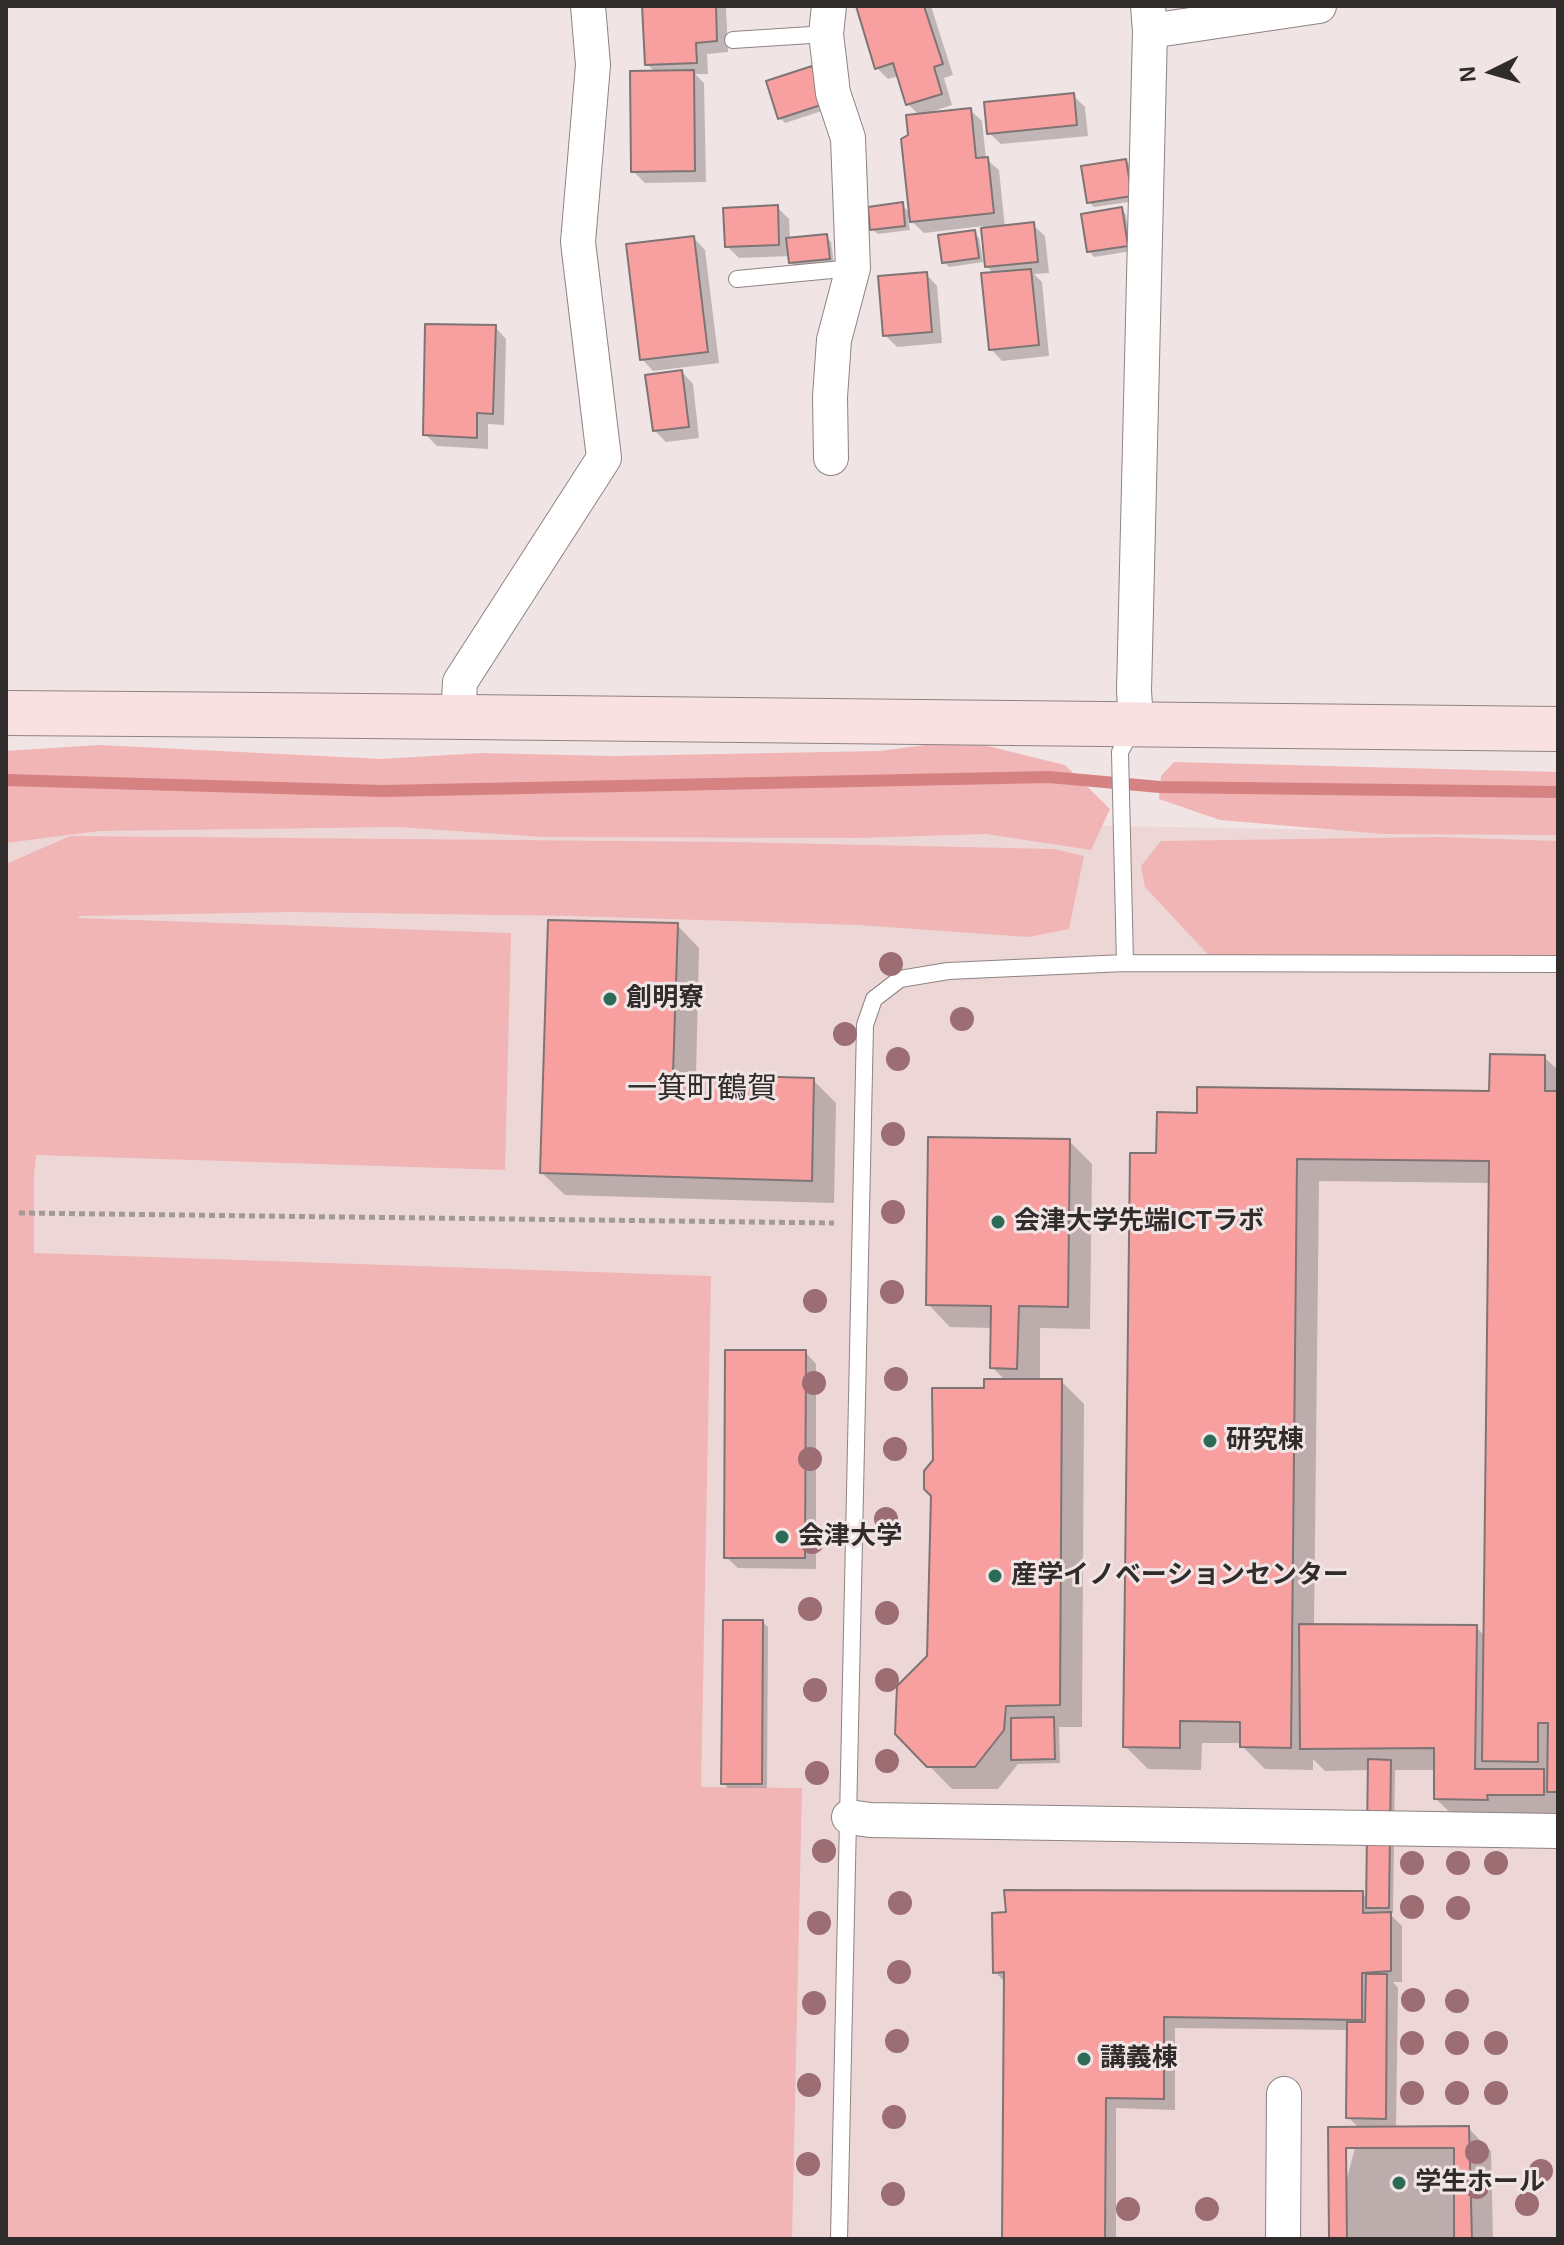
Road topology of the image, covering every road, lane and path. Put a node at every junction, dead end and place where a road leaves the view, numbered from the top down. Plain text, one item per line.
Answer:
1 (588, 6) edge
2 (1319, 6) edge
3 (1149, 18) edge
4 (828, 20) edge
5 (733, 40) dead end
6 (853, 268) junction
7 (737, 279) dead end
8 (831, 458) dead end
9 (6, 713) edge
10 (458, 717) junction
11 (1558, 729) edge
12 (1128, 737) junction
13 (1125, 963) junction
14 (1558, 964) edge
15 (19, 1213) dead end
16 (859, 1223) junction
17 (849, 1817) junction
18 (1558, 1831) edge
19 (1284, 2094) dead end
20 (839, 2239) edge
21 (1283, 2239) edge

1 - 10 street
2 - 3 street
3 - 12 street
4 - 5 lane
4 - 6 street
6 - 7 lane
6 - 8 street
9 - 10 street
10 - 12 street
11 - 12 street
12 - 13 lane
13 - 14 lane
13 - 16 lane
15 - 16 path
16 - 17 lane
17 - 18 street
17 - 20 lane
19 - 21 street

